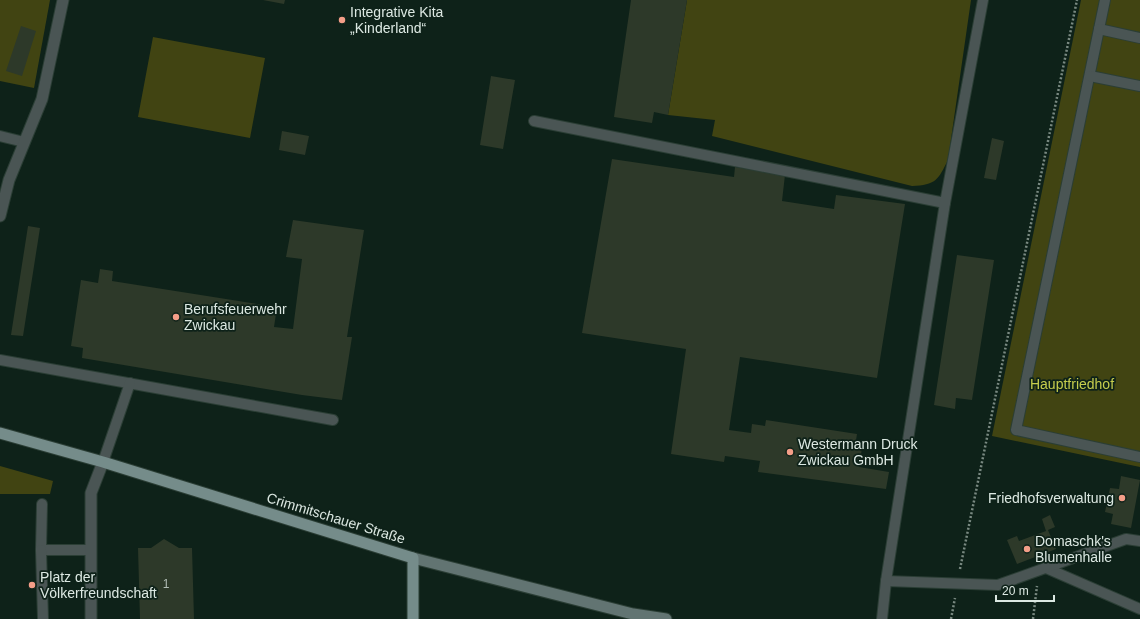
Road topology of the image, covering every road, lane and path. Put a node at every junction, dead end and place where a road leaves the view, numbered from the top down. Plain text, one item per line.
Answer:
1 (63, 0) edge
2 (983, 0) edge
3 (1077, 0) edge
4 (1105, 0) edge
5 (1099, 29) junction
6 (1140, 38) edge
7 (1090, 76) junction
8 (1140, 86) edge
9 (534, 121) dead end
10 (0, 136) edge
11 (24, 142) junction
12 (945, 203) junction
13 (0, 216) edge
14 (0, 360) edge
15 (130, 383) junction
16 (333, 420) dead end
17 (0, 433) edge
18 (1140, 457) edge
19 (103, 462) junction
20 (42, 504) dead end
21 (1140, 540) edge
22 (41, 550) junction
23 (90, 550) junction
24 (413, 558) junction
25 (1043, 569) junction
26 (886, 581) junction
27 (957, 583) junction
28 (1140, 609) edge
29 (42, 619) edge
30 (91, 619) edge
31 (413, 619) edge
32 (666, 619) edge
33 (882, 619) edge
34 (951, 619) edge
35 (1033, 619) edge

1 - 11 street
2 - 12 lane
3 - 27 path
4 - 5 lane
5 - 6 lane
5 - 7 lane
7 - 8 lane
7 - 18 lane
9 - 12 lane
10 - 11 lane
11 - 13 street
12 - 26 lane
14 - 15 lane
15 - 16 lane
15 - 19 lane
17 - 19 main road, Crimmitschauer Straße
19 - 23 street
19 - 24 main road, Crimmitschauer Straße
20 - 22 lane
21 - 25 lane
22 - 23 lane
22 - 29 lane
23 - 30 street
24 - 31 main road
24 - 32 main road, Crimmitschauer Straße
25 - 27 lane
25 - 28 lane
25 - 35 path
26 - 27 lane
26 - 33 lane
27 - 34 path

